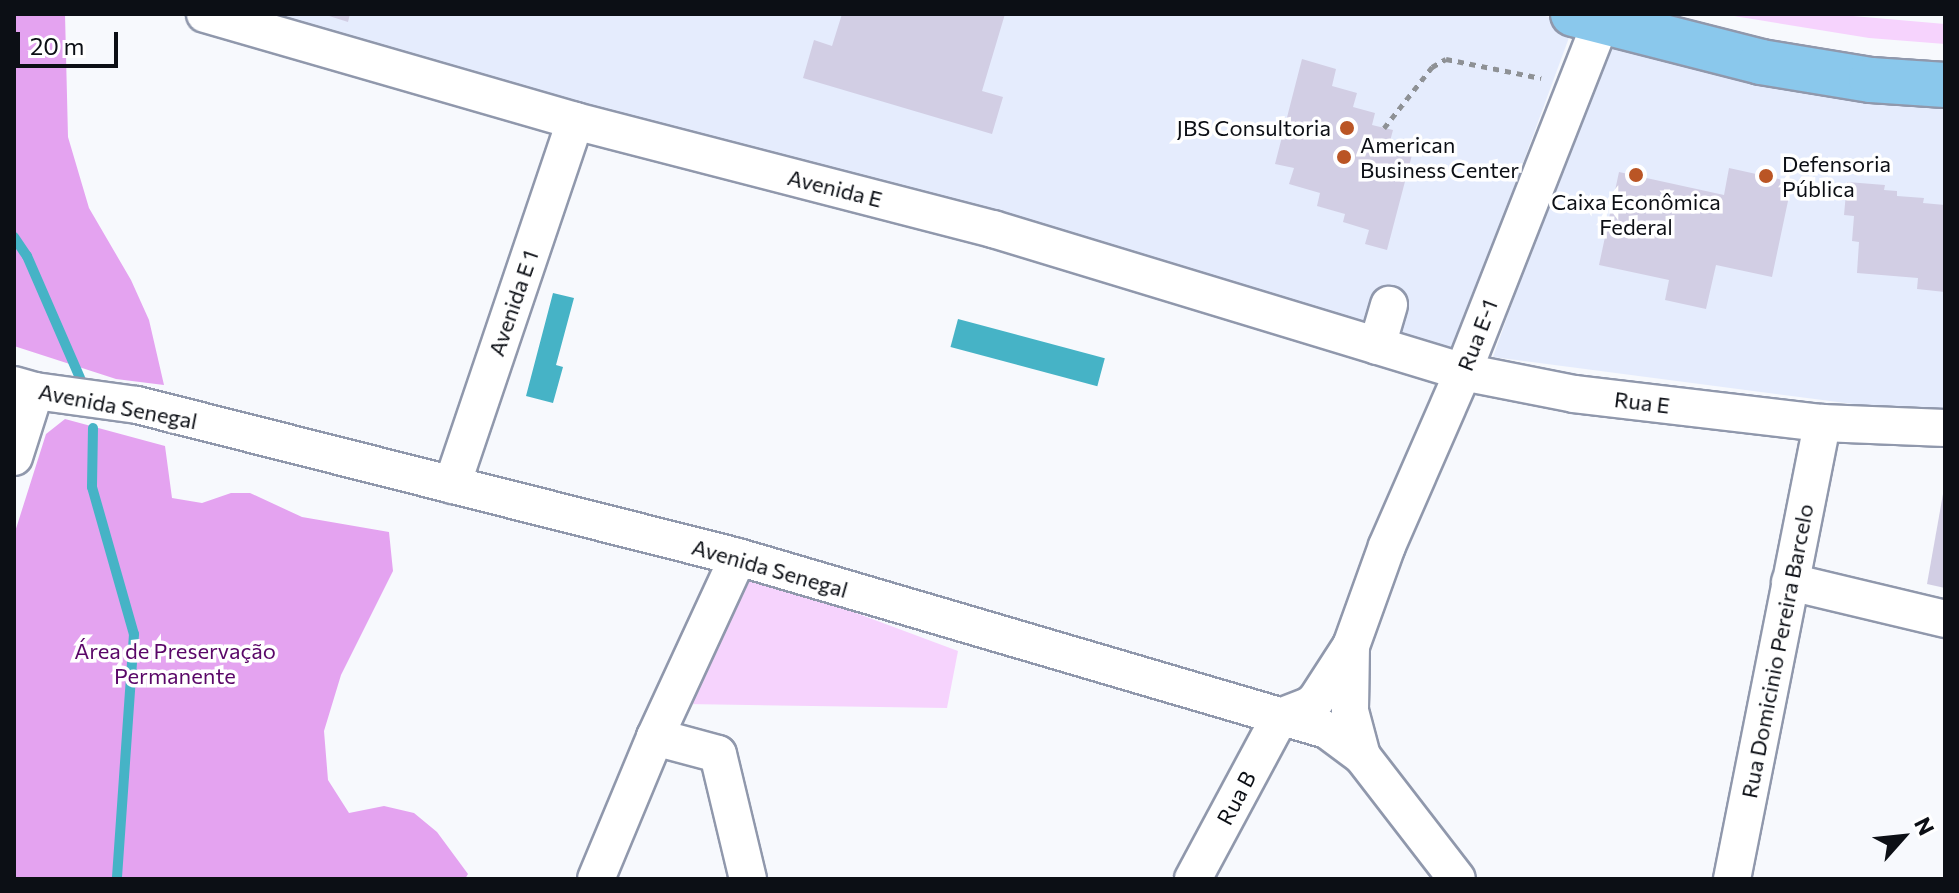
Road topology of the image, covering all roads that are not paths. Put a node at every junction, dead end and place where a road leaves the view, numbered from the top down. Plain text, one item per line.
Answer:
1 (205, 14) edge
2 (1593, 17) edge
3 (1945, 85) edge
4 (575, 121) junction
5 (1389, 305) dead end
6 (1377, 346) junction
7 (1463, 372) junction
8 (24, 388) edge
9 (1822, 423) junction
10 (1945, 428) edge
11 (14, 457) edge
12 (452, 485) junction
13 (738, 557) junction
14 (1790, 582) junction
15 (1945, 619) edge
16 (1351, 646) junction
17 (1280, 717) junction
18 (655, 737) junction
19 (1362, 756) junction
20 (596, 879) edge
21 (748, 879) edge
22 (1193, 879) edge
23 (1457, 879) edge
24 (1732, 879) edge

1 - 4 street, Avenida E
2 - 3 main road
2 - 7 street, Rua E-1
4 - 6 street, Avenida E
4 - 12 street, Avenida E 1
5 - 6 street
6 - 7 street, Avenida E
7 - 9 street, Rua E
7 - 16 street, Rua E-1
8 - 11 street
8 - 12 street, Avenida Senegal
9 - 10 street, Rua E
9 - 14 street, Rua Domicinio Pereira Barcelo
12 - 13 street, Avenida Senegal
13 - 17 street, Avenida Senegal
13 - 18 street
14 - 15 street
14 - 24 street, Rua Domicinio Pereira Barcelo
16 - 17 street, Rua E-1
16 - 19 street, Rua E-1
17 - 19 street, Avenida Senegal
17 - 22 street, Rua B
18 - 20 street
18 - 21 street
19 - 23 street, Avenida Senegal

